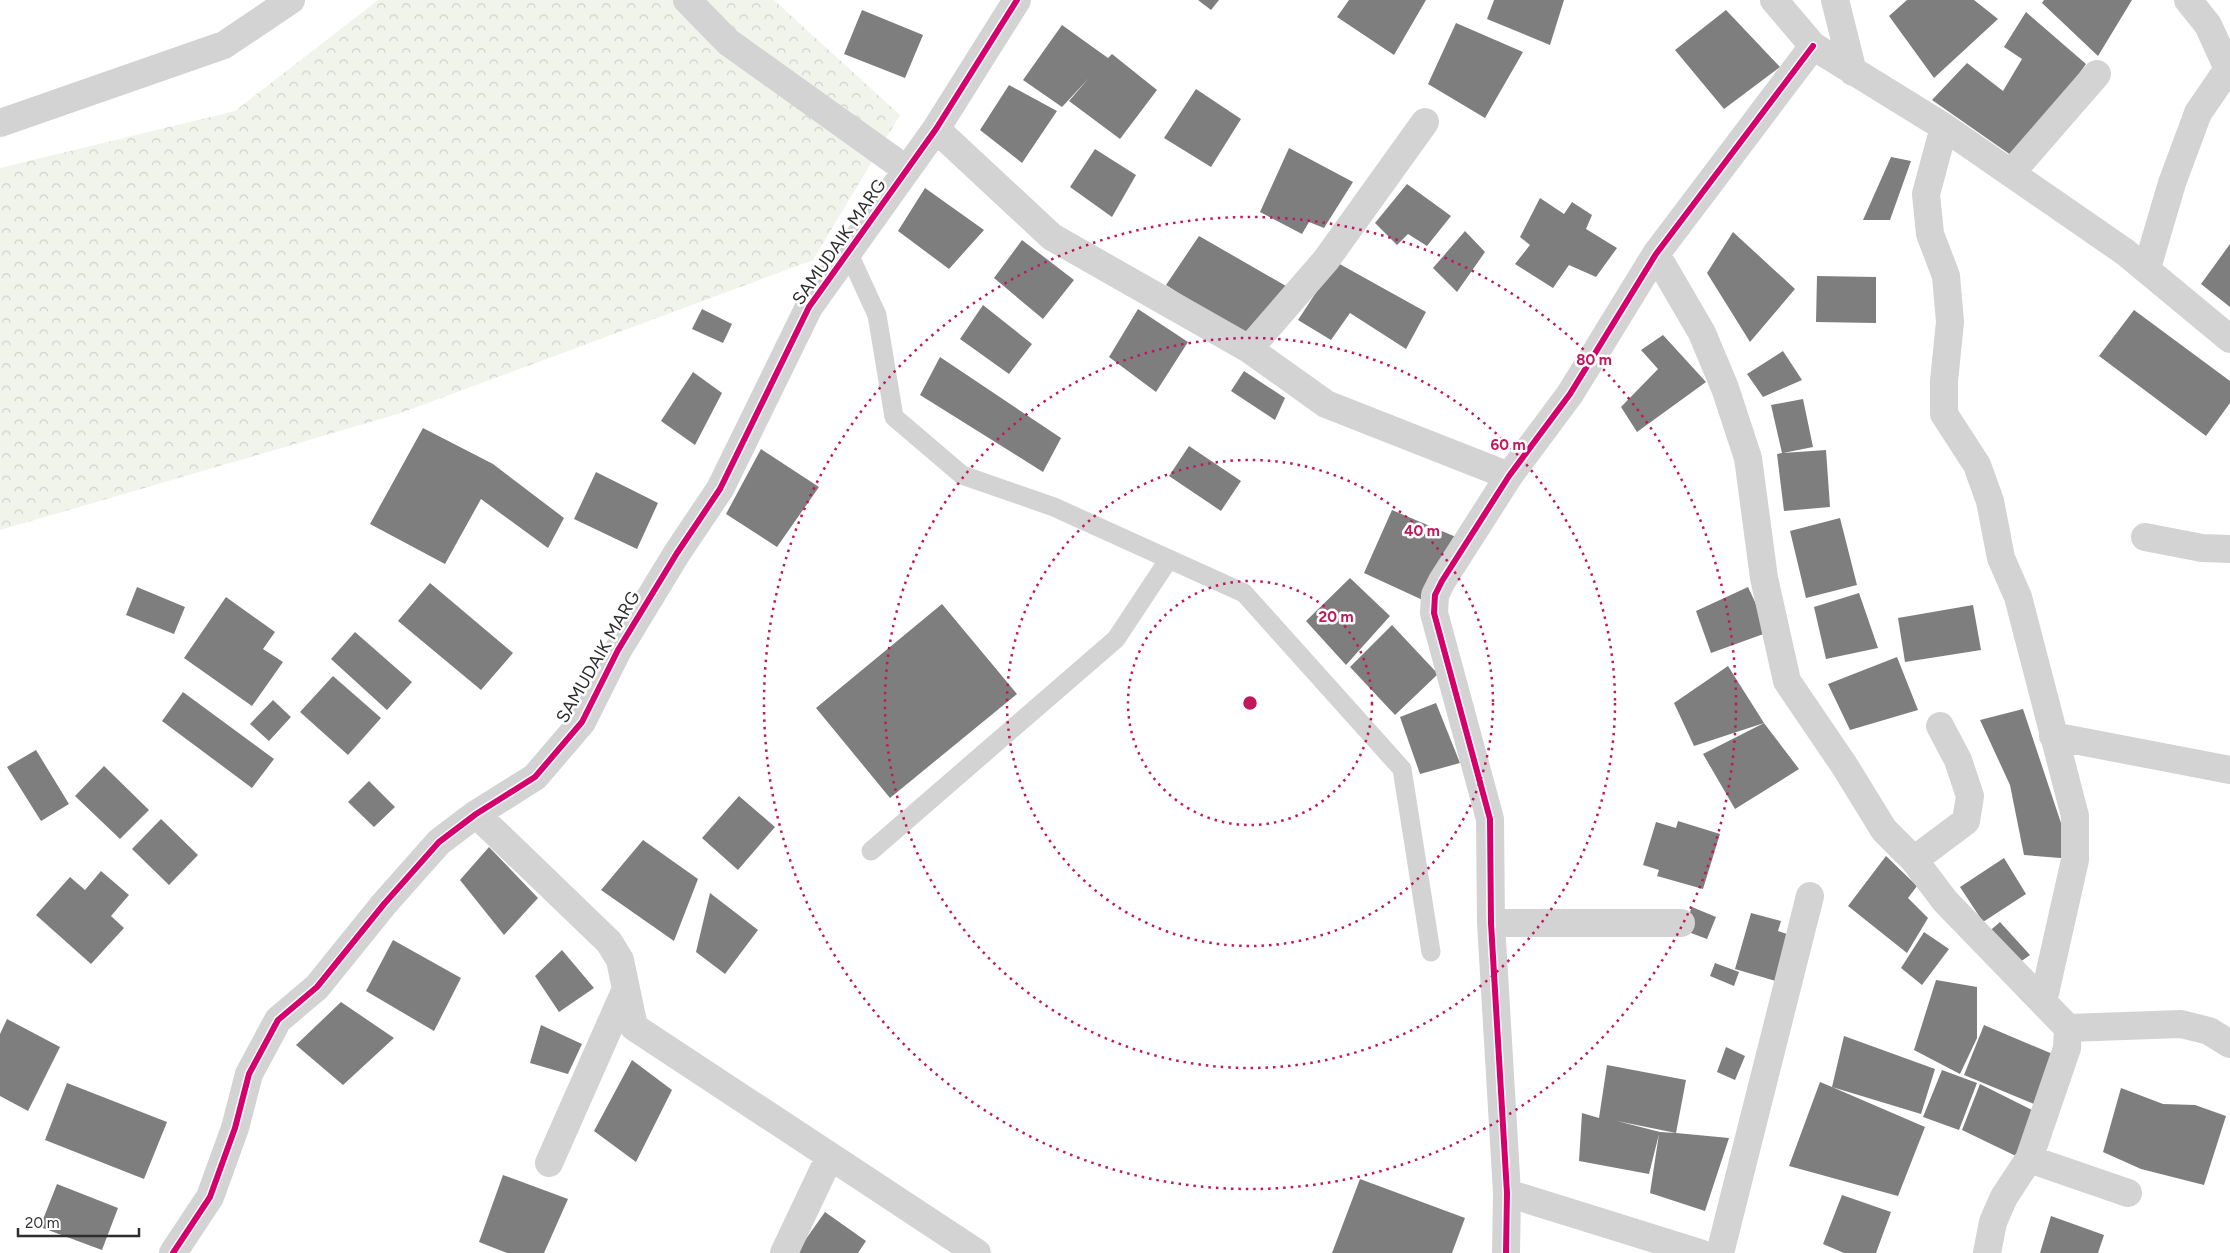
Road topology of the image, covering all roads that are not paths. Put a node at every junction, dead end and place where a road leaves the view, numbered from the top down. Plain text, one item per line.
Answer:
1 (291, 0) edge
2 (687, 0) edge
3 (1017, 0) edge
4 (1774, 0) edge
5 (1835, 0) edge
6 (2188, 0) edge
7 (1813, 46) junction
8 (2229, 68) edge
9 (1853, 72) junction
10 (2097, 74) dead end
11 (1424, 122) dead end
12 (0, 123) edge
13 (1944, 127) junction
14 (936, 130) junction
15 (908, 170) junction
16 (2011, 173) junction
17 (848, 252) junction
18 (1656, 254) junction
19 (2147, 268) junction
20 (2230, 339) edge
21 (1249, 349) junction
22 (1509, 476) junction
23 (2145, 537) dead end
24 (2230, 549) edge
25 (1169, 559) junction
26 (1940, 726) dead end
27 (2053, 736) junction
28 (2230, 770) edge
29 (476, 814) junction
30 (870, 851) dead end
31 (1914, 860) junction
32 (1810, 896) dead end
33 (1491, 923) junction
34 (1681, 924) dead end
35 (1431, 952) dead end
36 (626, 989) junction
37 (2043, 1002) junction
38 (2068, 1028) junction
39 (2230, 1044) edge
40 (830, 1156) junction
41 (2029, 1160) junction
42 (549, 1163) dead end
43 (1506, 1193) junction
44 (2128, 1193) dead end
45 (173, 1253) edge
46 (784, 1253) edge
47 (977, 1253) edge
48 (1506, 1253) edge
49 (1700, 1253) edge
50 (1720, 1253) edge
51 (1987, 1253) edge

1 - 12 street
2 - 15 street
3 - 14 street, SAMUDAIK MARG
4 - 7 street
5 - 9 street
6 - 8 street
7 - 9 street
7 - 18 street
8 - 19 street
9 - 13 street
10 - 16 street
11 - 21 street
13 - 16 street
13 - 27 street
14 - 15 street, SAMUDAIK MARG
14 - 21 street
15 - 17 street, SAMUDAIK MARG
16 - 19 street
17 - 25 lane
17 - 29 street, SAMUDAIK MARG
18 - 22 street
18 - 31 street
19 - 20 street
21 - 22 street
22 - 33 street
23 - 24 street
25 - 30 lane
25 - 35 lane
26 - 31 street
27 - 28 street
27 - 37 street
29 - 36 street
29 - 45 street, SAMUDAIK MARG
31 - 37 street
32 - 50 street
33 - 34 street
33 - 43 street
36 - 40 street
36 - 42 street
37 - 38 street
38 - 39 street
38 - 41 street
40 - 46 street
40 - 47 street
41 - 44 street
41 - 51 street
43 - 48 street
43 - 49 street

